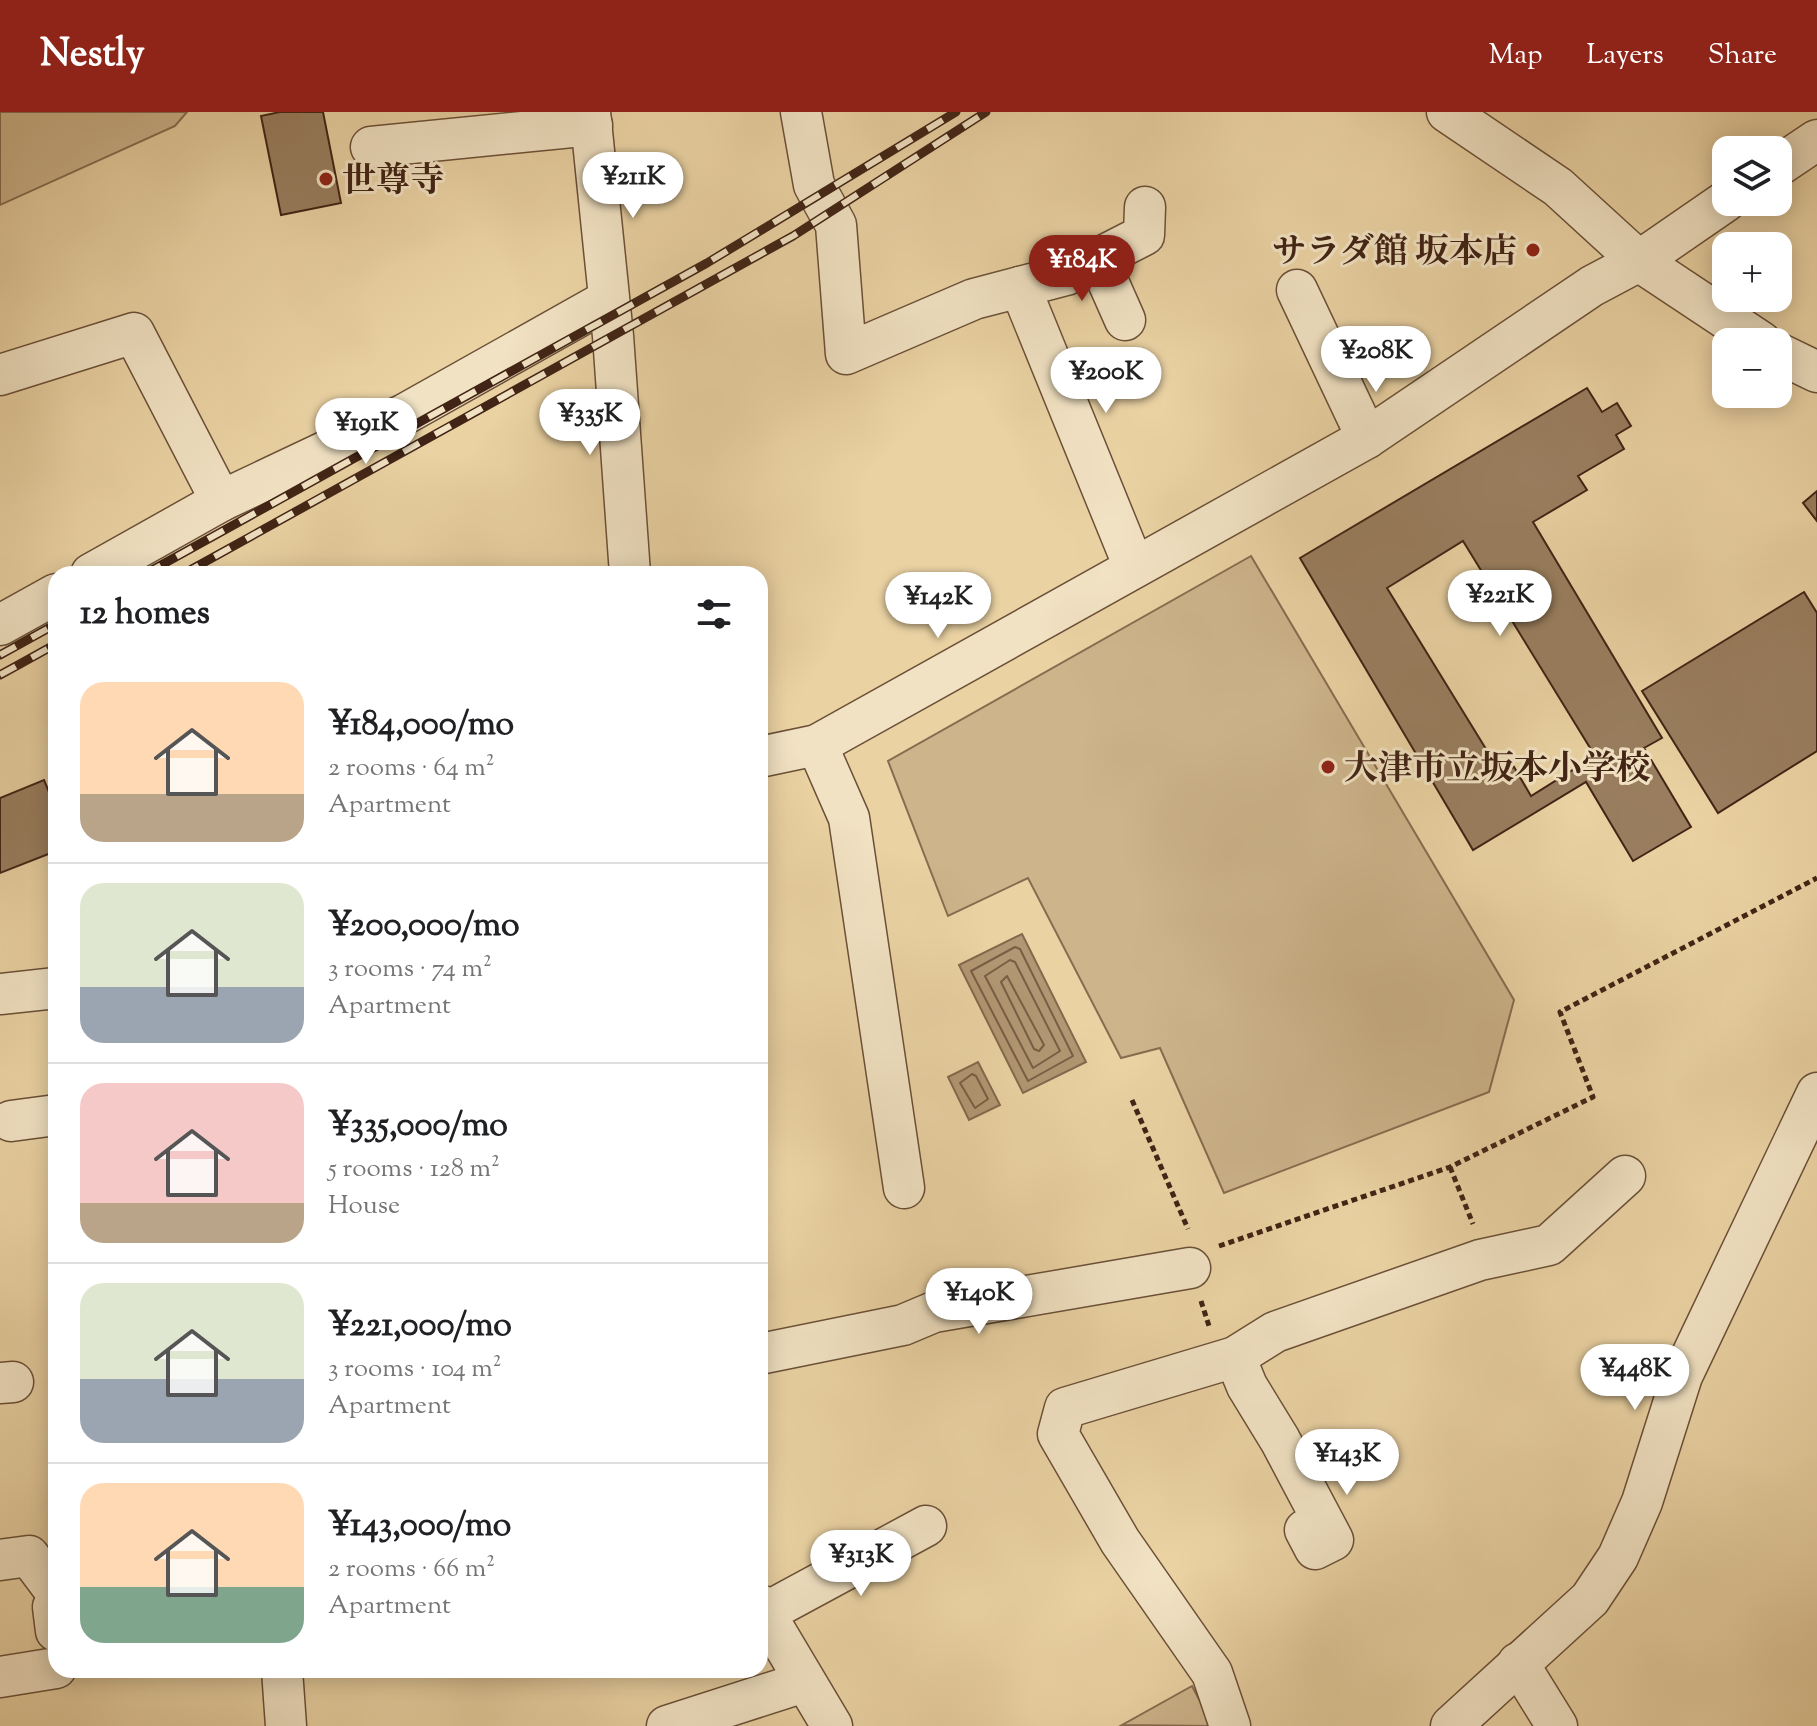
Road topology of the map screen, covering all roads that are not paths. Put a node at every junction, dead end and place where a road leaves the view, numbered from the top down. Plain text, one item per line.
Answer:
1 (801, 112) edge
2 (1447, 112) edge
3 (591, 118) edge
4 (1817, 140) edge
5 (371, 147) dead end
6 (1792, 157) edge
7 (1145, 207) dead end
8 (1712, 211) edge
9 (1098, 259) junction
10 (1639, 261) junction
11 (1020, 287) junction
12 (1297, 290) dead end
13 (608, 300) junction
14 (1125, 320) dead end
15 (1740, 328) edge
16 (1792, 360) edge
17 (1817, 372) edge
18 (0, 375) edge
19 (1367, 438) junction
20 (221, 501) junction
21 (105, 566) edge
22 (629, 566) edge
23 (1134, 567) junction
24 (48, 598) edge
25 (0, 625) edge
26 (817, 745) junction
27 (768, 755) edge
28 (48, 989) edge
29 (0, 994) edge
30 (1817, 1093) edge
31 (48, 1116) edge
32 (11, 1121) dead end
33 (1625, 1176) dead end
34 (904, 1188) dead end
35 (1202, 1258) road end
36 (768, 1352) edge
37 (1235, 1357) junction
38 (926, 1526) dead end
39 (1305, 1530) dead end
40 (0, 1560) edge
41 (48, 1581) edge
42 (768, 1606) edge
43 (768, 1619) edge
44 (1518, 1663) junction
45 (48, 1669) edge
46 (0, 1677) edge
47 (283, 1678) edge
48 (804, 1682) junction
49 (286, 1726) edge
50 (667, 1726) edge
51 (832, 1726) edge
52 (1230, 1726) edge
53 (1451, 1726) edge
54 (1557, 1726) edge

1 - 11 street
2 - 10 street
3 - 5 street
3 - 13 street
4 - 6 street
7 - 9 street
8 - 10 street
9 - 11 street
9 - 14 street
10 - 15 street
10 - 19 street
11 - 23 street
12 - 19 street
13 - 20 street
13 - 22 street
16 - 17 street
18 - 20 street
19 - 23 street
20 - 21 street
23 - 26 street
24 - 25 street
26 - 27 street
26 - 34 street
28 - 29 street
30 - 44 street
31 - 32 street
33 - 37 street
35 - 36 street
37 - 39 street
37 - 52 street
38 - 42 street
40 - 41 street
43 - 48 street
44 - 53 street
44 - 54 street
45 - 46 street
47 - 49 street
48 - 50 street
48 - 51 street

